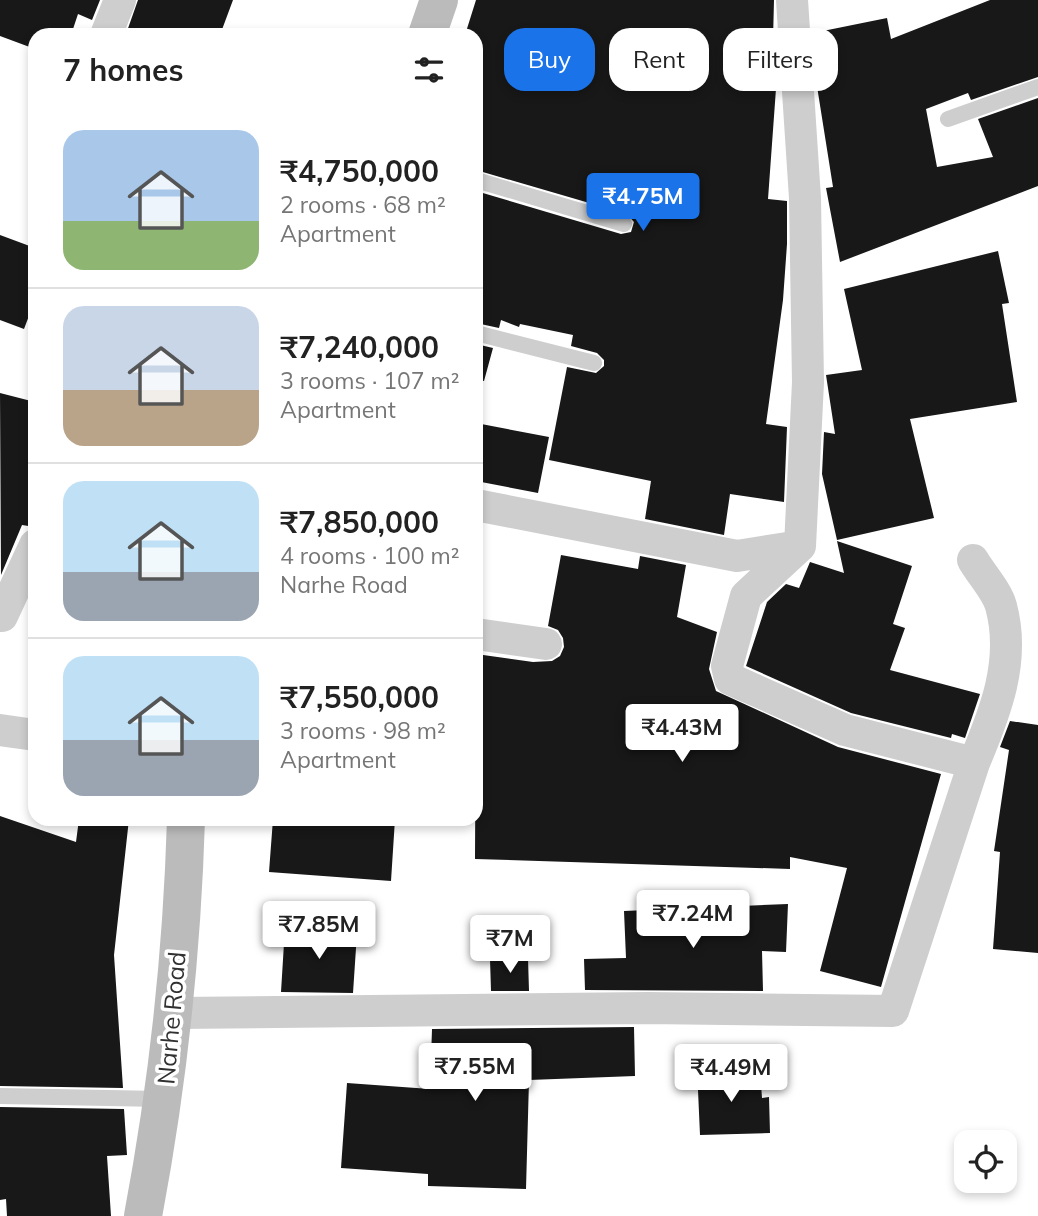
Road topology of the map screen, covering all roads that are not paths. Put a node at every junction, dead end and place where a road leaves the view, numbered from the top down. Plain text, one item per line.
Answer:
1 (120, 0) edge
2 (439, 0) edge
3 (792, 0) edge
4 (109, 28) edge
5 (429, 28) edge
6 (1038, 87) edge
7 (948, 119) dead end
8 (483, 182) edge
9 (624, 224) dead end
10 (483, 335) edge
11 (593, 363) dead end
12 (483, 506) edge
13 (800, 546) junction
14 (28, 560) edge
15 (973, 560) dead end
16 (2, 617) dead end
17 (483, 635) edge
18 (546, 644) dead end
19 (0, 730) edge
20 (28, 734) edge
21 (974, 763) junction
22 (186, 826) edge
23 (175, 1013) junction
24 (0, 1096) edge
25 (164, 1099) junction
26 (144, 1216) edge

1 - 4 street
2 - 5 street
3 - 13 street
6 - 7 lane
8 - 9 lane
10 - 11 lane
12 - 13 street
13 - 21 street
14 - 16 street
15 - 21 street
17 - 18 street
19 - 20 street
21 - 23 street
22 - 23 street, Narhe Road
23 - 25 street, Narhe Road
24 - 25 lane
25 - 26 street, Narhe Road

